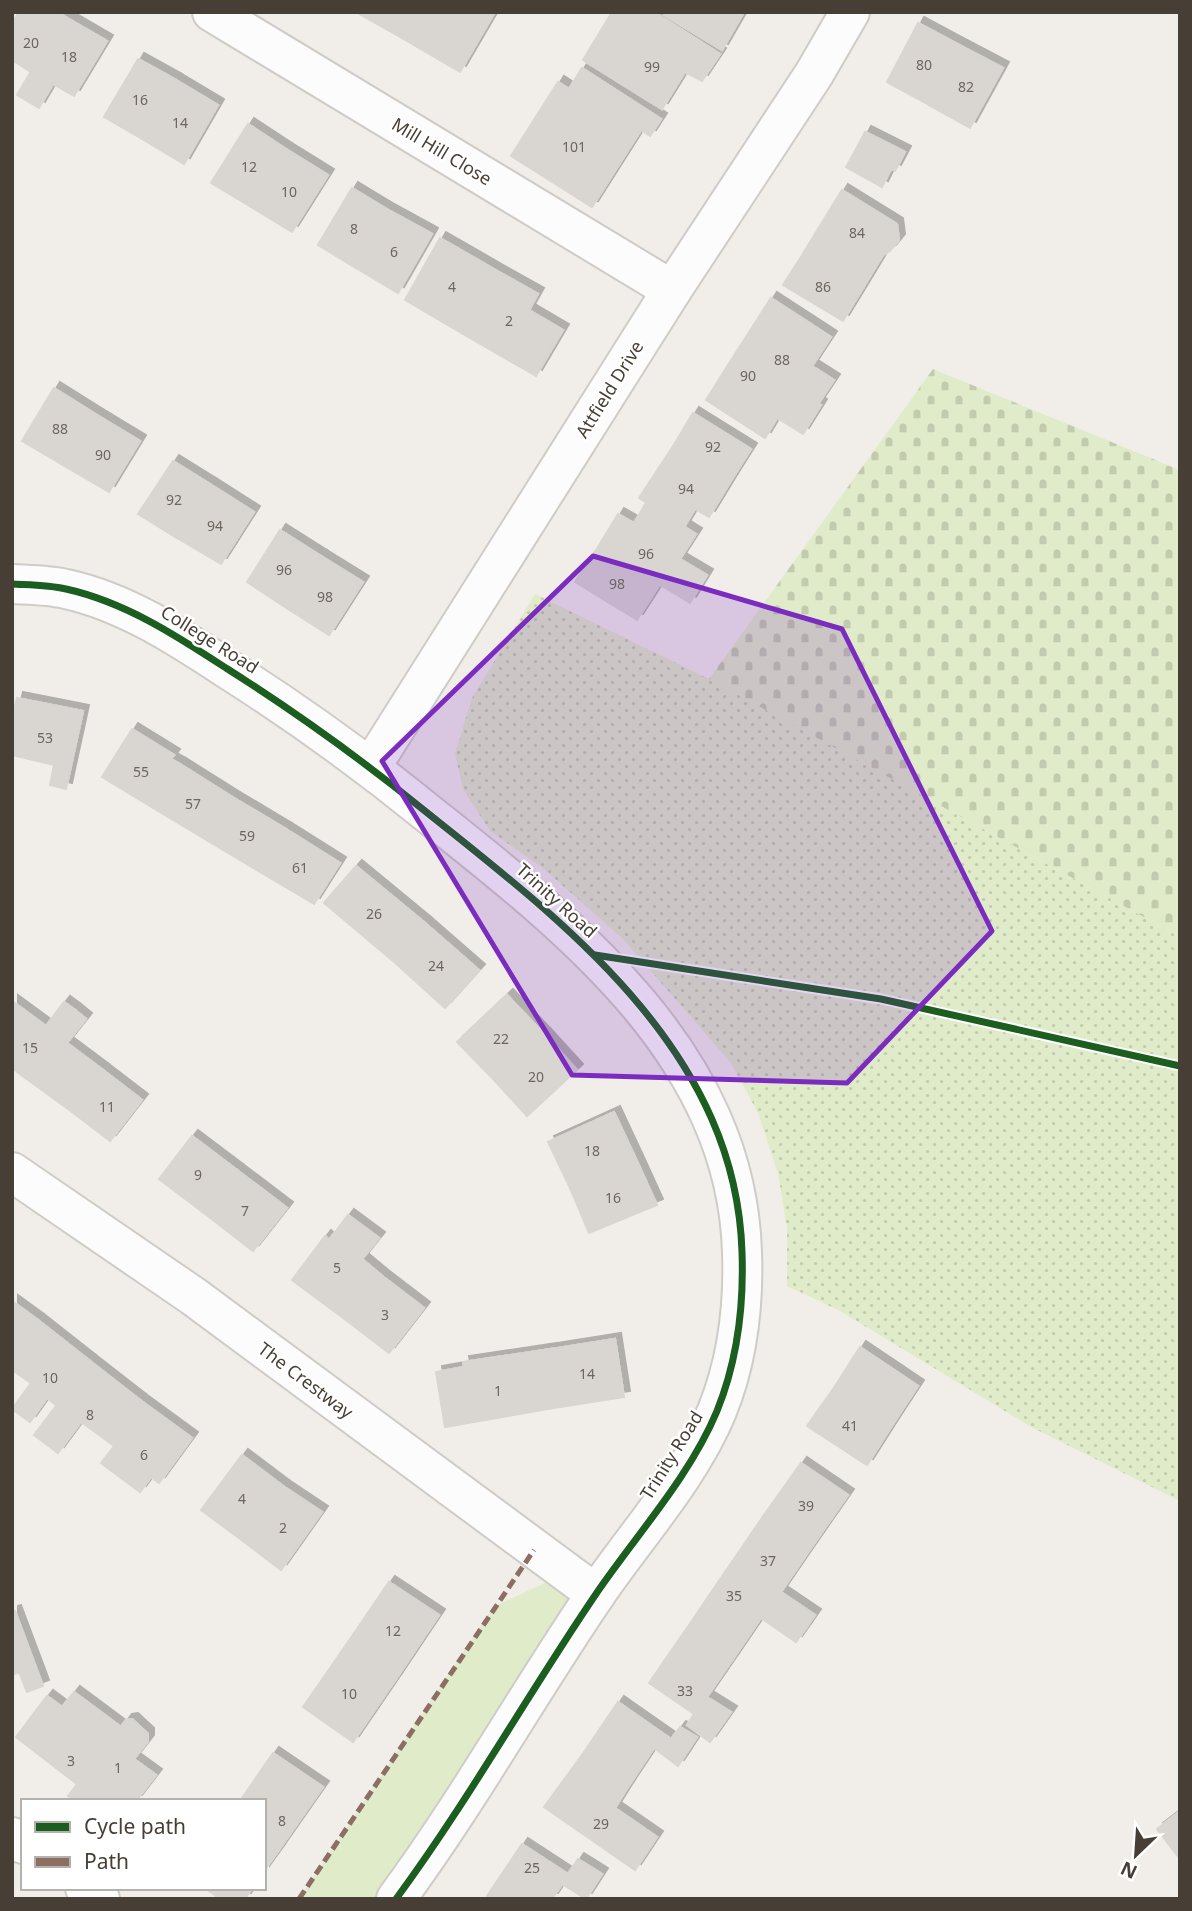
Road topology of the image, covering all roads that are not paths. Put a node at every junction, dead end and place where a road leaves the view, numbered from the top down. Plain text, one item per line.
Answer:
1 (212, 12) edge
2 (850, 12) edge
3 (671, 290) junction
4 (12, 584) edge
5 (370, 767) junction
6 (12, 1172) edge
7 (596, 1594) junction
8 (396, 1899) edge

1 - 3 street, Mill Hill Close
2 - 3 street, Attfield Drive
3 - 5 street, Attfield Drive
4 - 5 street, College Road
5 - 7 street, Trinity Road
6 - 7 street, The Crestway
7 - 8 street, Trinity Road

